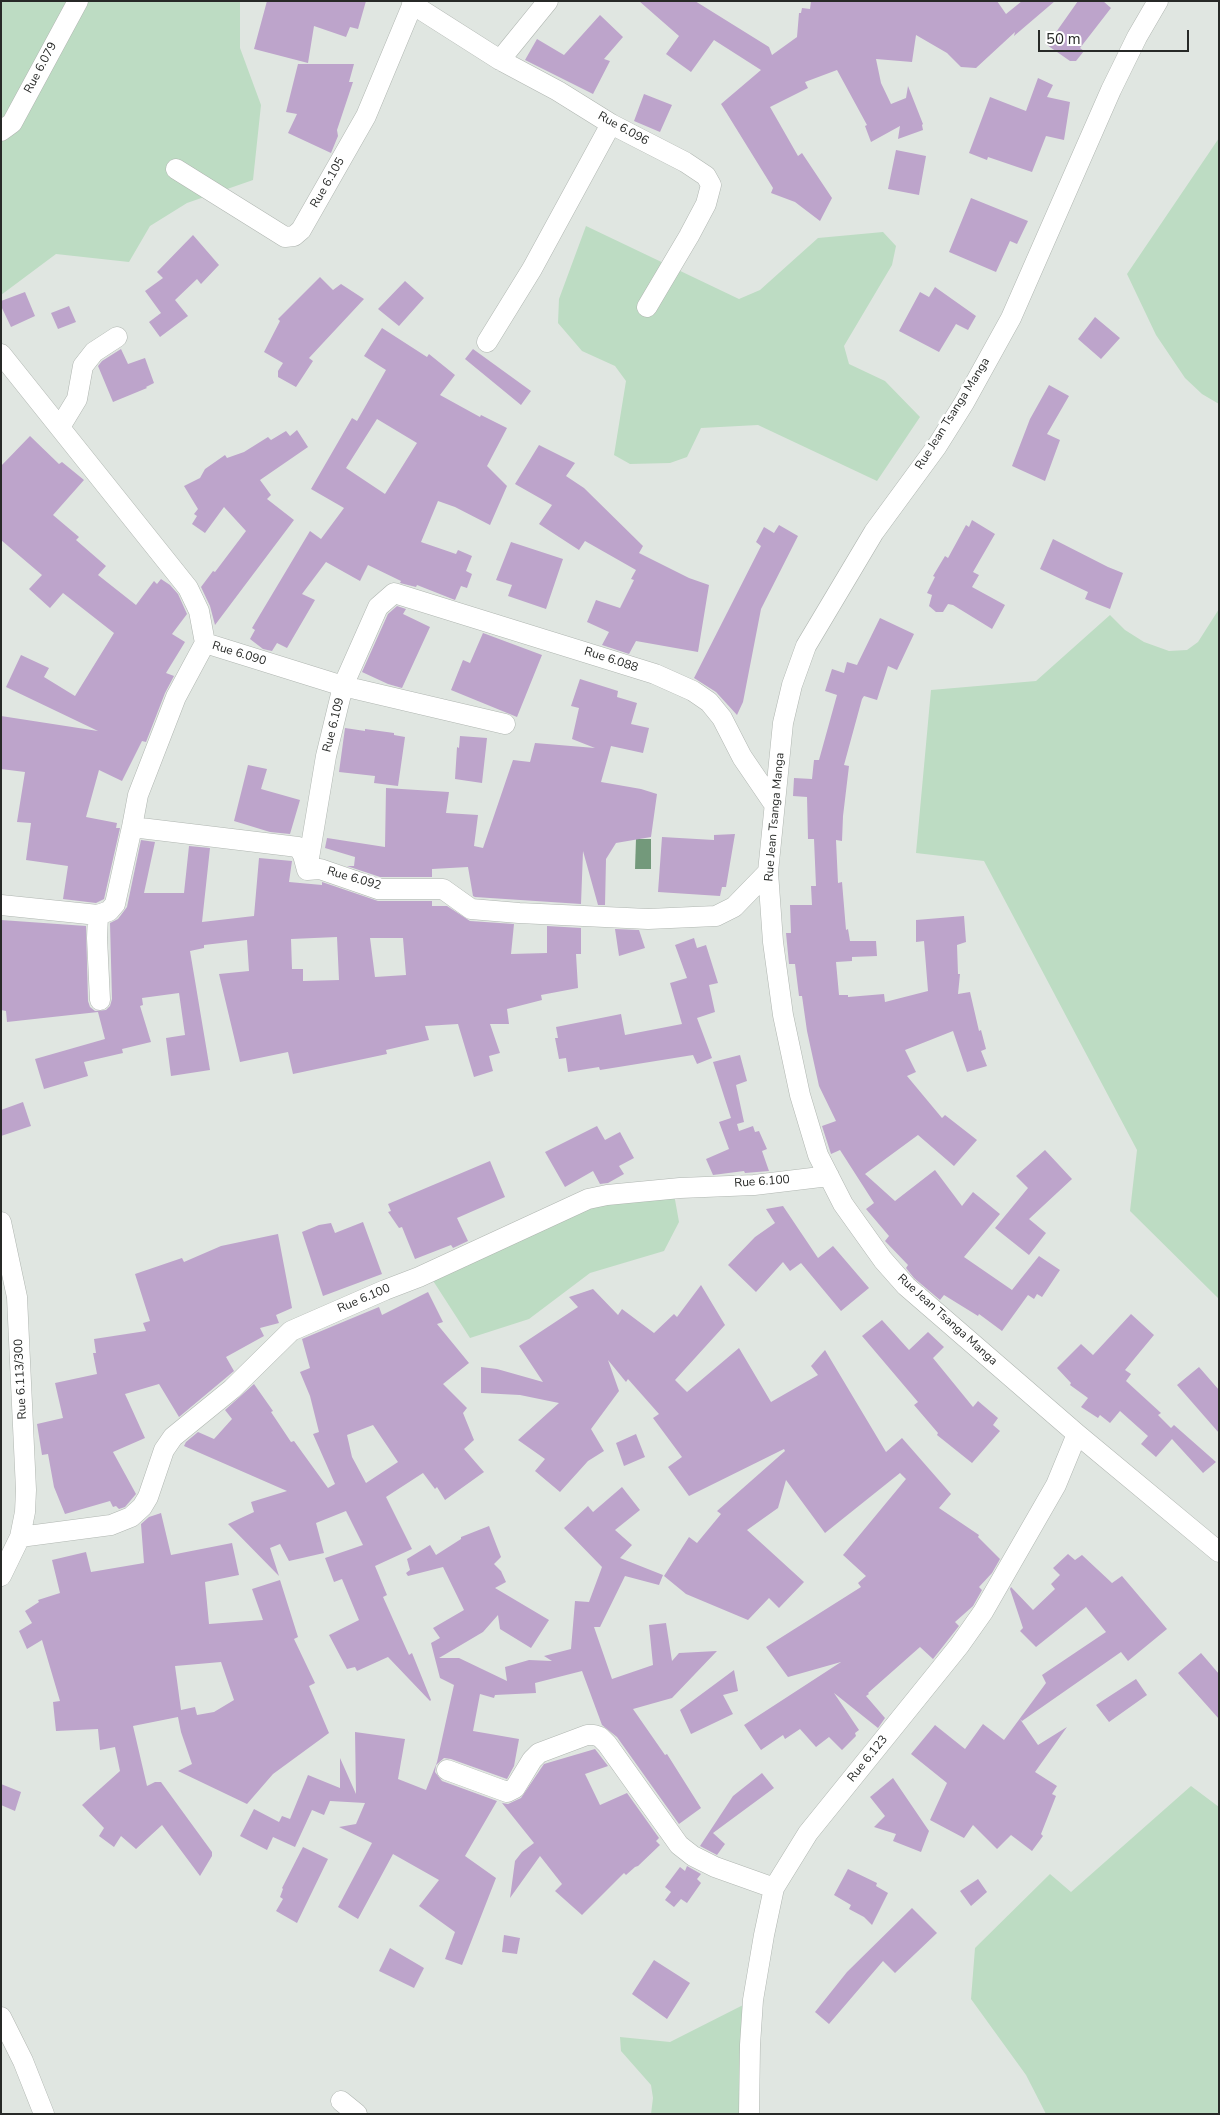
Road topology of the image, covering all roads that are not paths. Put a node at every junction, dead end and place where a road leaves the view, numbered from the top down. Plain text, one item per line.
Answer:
1 (78, 1) edge
2 (548, 1) edge
3 (1158, 1) edge
4 (413, 3) edge
5 (500, 60) junction
6 (611, 124) junction
7 (1, 131) edge
8 (176, 169) dead end
9 (647, 307) dead end
10 (117, 337) dead end
11 (487, 342) dead end
12 (1, 354) edge
13 (60, 427) junction
14 (394, 593) joint
15 (205, 643) junction
16 (343, 686) junction
17 (505, 724) dead end
18 (774, 804) junction
19 (132, 827) junction
20 (307, 870) junction
21 (768, 872) junction
22 (1, 906) edge
23 (98, 915) junction
24 (100, 1000) dead end
25 (829, 1176) junction
26 (1, 1222) edge
27 (1077, 1434) junction
28 (20, 1537) junction
29 (1219, 1552) edge
30 (1, 1576) edge
31 (447, 1770) dead end
32 (774, 1888) junction
33 (1, 2018) edge
34 (341, 2101) dead end
35 (44, 2114) edge
36 (357, 2114) edge
37 (749, 2114) edge

1 - 7 street, Rue 6.079
2 - 5 street
3 - 18 street, Rue Jean Tsanga Manga
4 - 5 street, Rue 6.096
4 - 8 street, Rue 6.105
5 - 6 street, Rue 6.096
6 - 9 street, Rue 6.096
6 - 11 street
10 - 13 street
12 - 13 street, Rue 6.090
13 - 15 street, Rue 6.090
14 - 16 street, Rue 6.109
14 - 18 street, Rue 6.088
15 - 16 street, Rue 6.090
15 - 19 street
16 - 17 street, Rue 6.090
16 - 20 street, Rue 6.109
18 - 21 street, Rue Jean Tsanga Manga
19 - 20 street
19 - 23 street
20 - 21 street, Rue 6.092
21 - 25 street, Rue Jean Tsanga Manga
22 - 23 street
23 - 24 street
25 - 27 street, Rue Jean Tsanga Manga
25 - 28 street, Rue 6.100
26 - 28 street, Rue 6.113/300
27 - 29 street, Rue Jean Tsanga Manga
27 - 32 street, Rue 6.123
28 - 30 street
31 - 32 street
32 - 37 street, Rue 6.123
33 - 35 street
34 - 36 street

